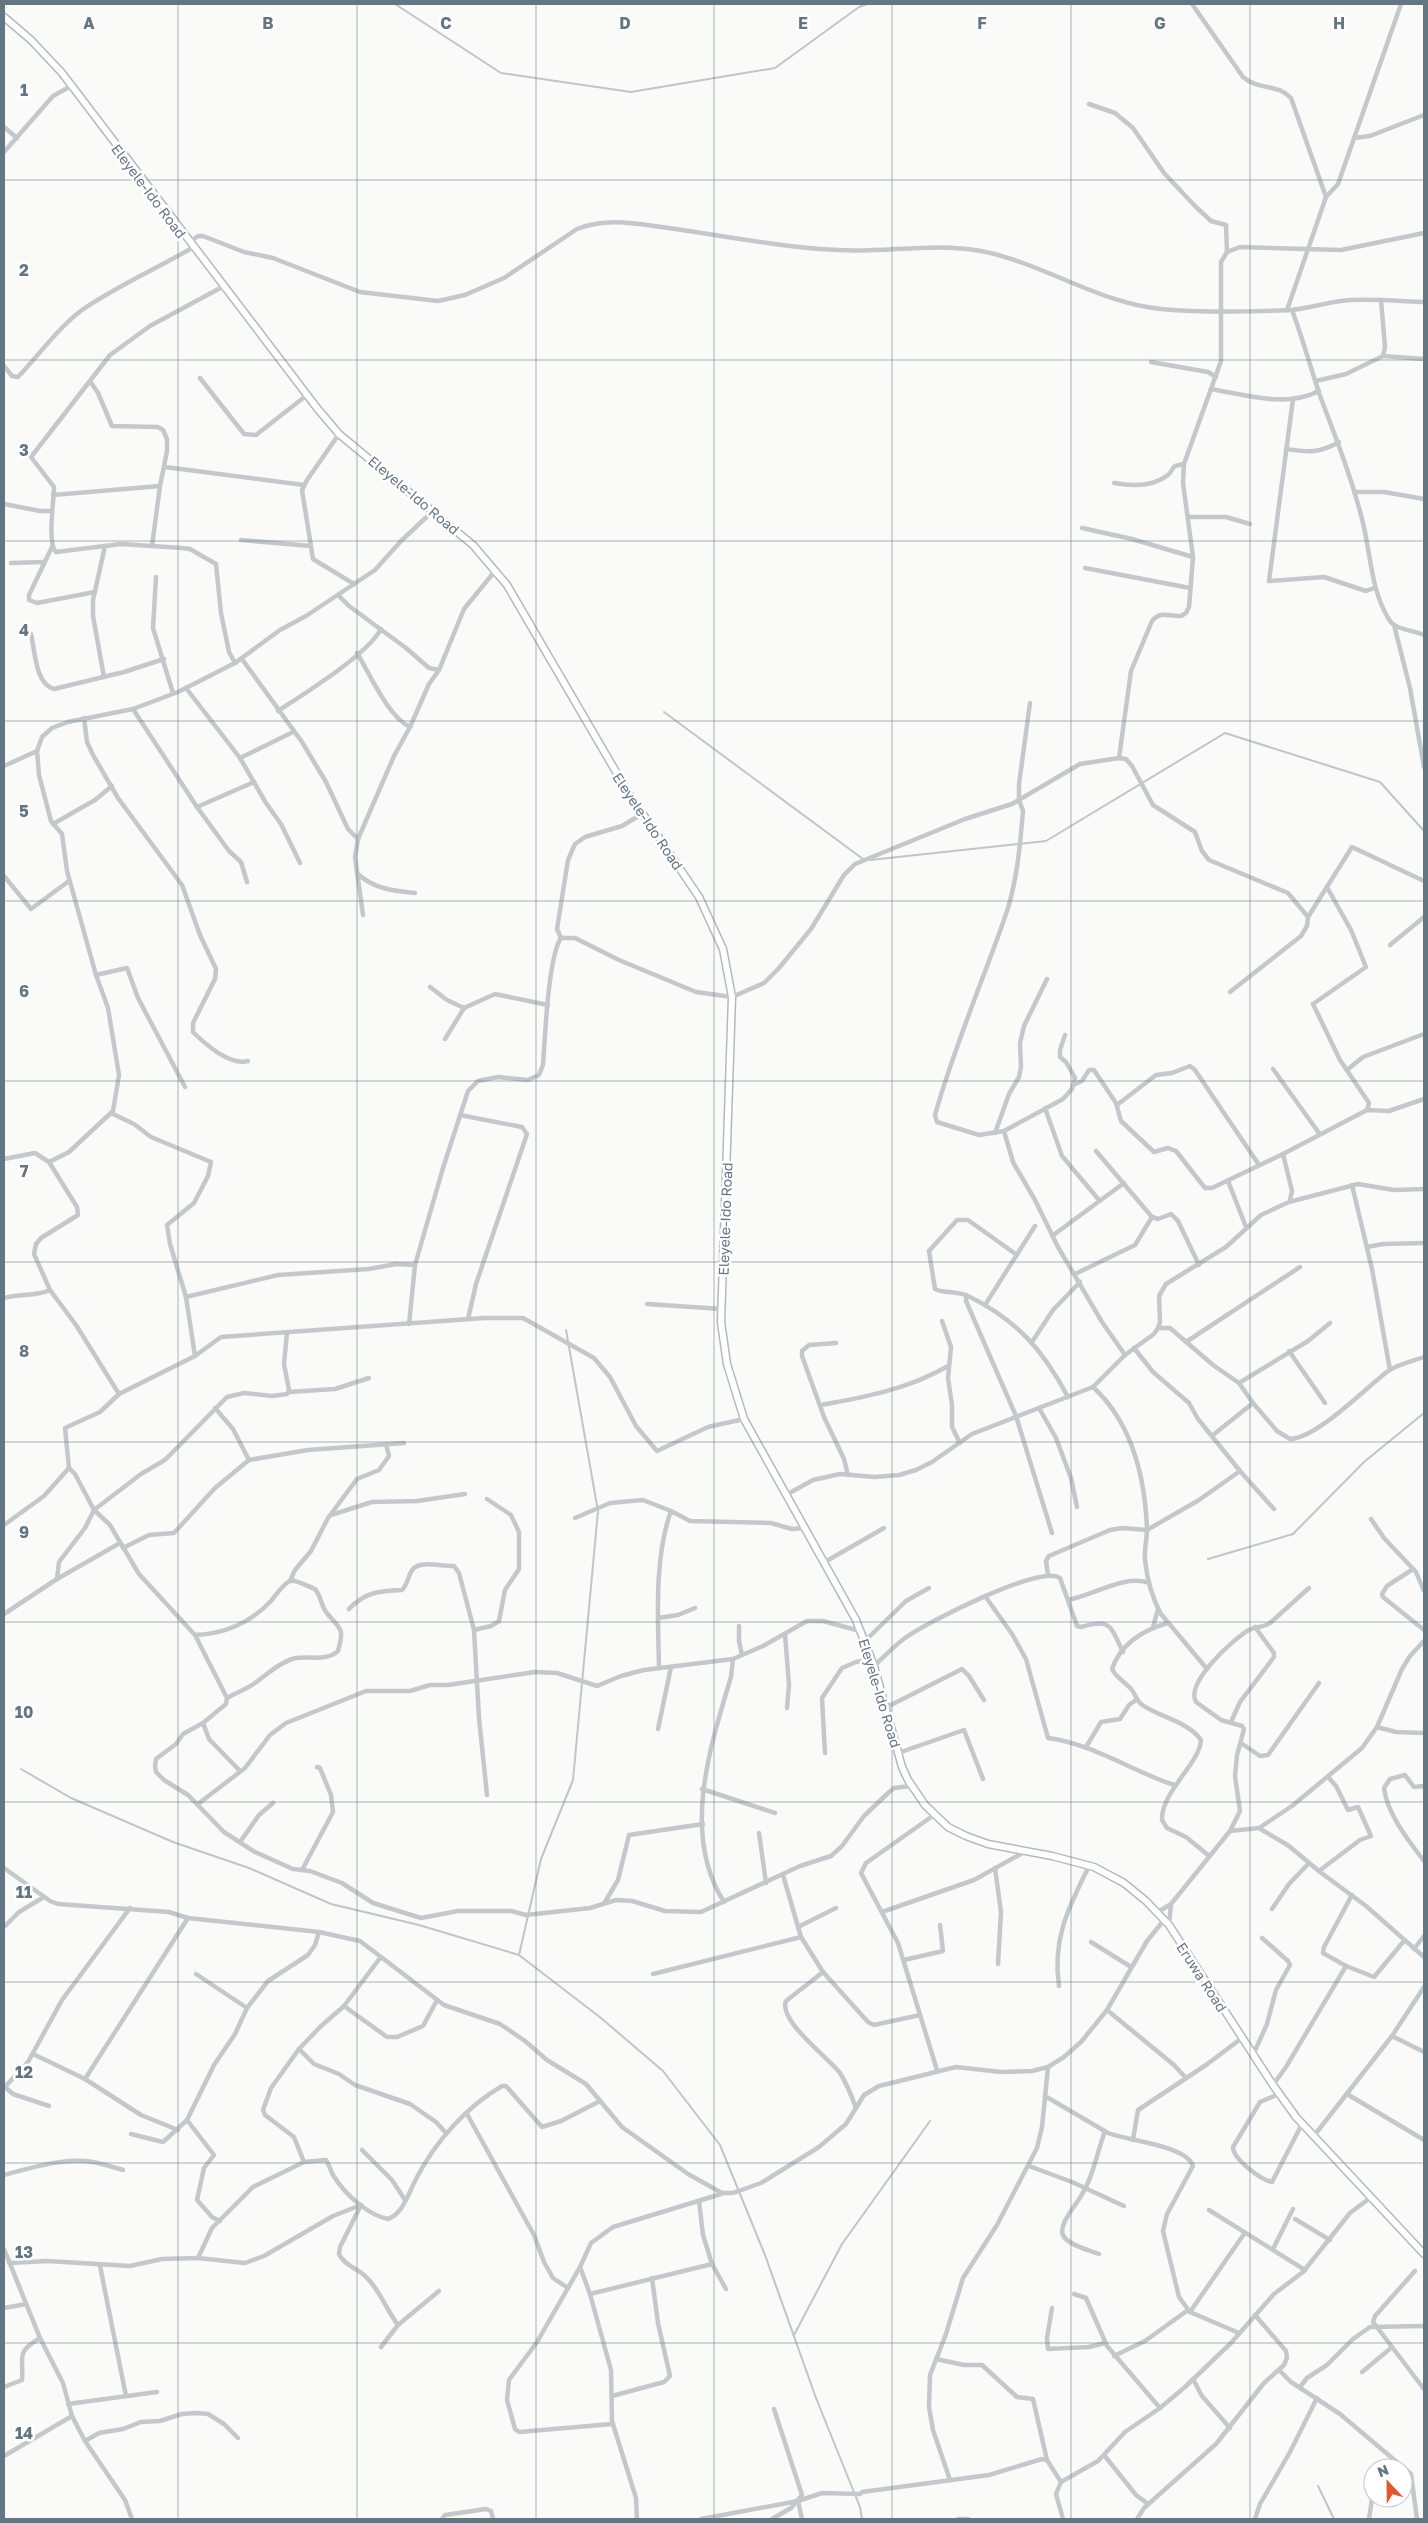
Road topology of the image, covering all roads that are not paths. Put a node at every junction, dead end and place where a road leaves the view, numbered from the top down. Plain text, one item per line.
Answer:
1 (1192, 4) edge
2 (1401, 4) edge
3 (4, 17) edge
4 (71, 86) junction
5 (1089, 104) dead end
6 (1424, 115) edge
7 (4, 127) edge
8 (17, 138) junction
9 (1354, 138) junction
10 (4, 152) edge
11 (1326, 197) junction
12 (1424, 232) edge
13 (190, 245) junction
14 (1308, 248) junction
15 (1227, 252) junction
16 (224, 286) junction
17 (1381, 300) junction
18 (1424, 302) edge
19 (1290, 310) junction
20 (1220, 312) junction
21 (1383, 356) junction
22 (1424, 359) edge
23 (1151, 362) dead end
24 (4, 366) edge
25 (1216, 377) junction
26 (200, 378) dead end
27 (90, 381) junction
28 (1316, 381) junction
29 (1211, 390) junction
30 (1319, 391) junction
31 (306, 395) junction
32 (1293, 399) junction
33 (339, 434) junction
34 (1339, 442) junction
35 (1286, 449) junction
36 (1184, 464) junction
37 (165, 468) junction
38 (1114, 483) dead end
39 (304, 485) junction
40 (160, 486) junction
41 (1354, 492) junction
42 (53, 494) junction
43 (1424, 499) edge
44 (4, 504) edge
45 (51, 511) junction
46 (433, 511) junction
47 (1189, 517) junction
48 (1250, 524) dead end
49 (1082, 528) dead end
50 (241, 540) dead end
51 (106, 546) junction
52 (152, 546) junction
53 (310, 546) junction
54 (52, 547) junction
55 (1193, 558) junction
56 (44, 562) junction
57 (11, 563) dead end
58 (1085, 568) dead end
59 (495, 571) junction
60 (156, 577) dead end
61 (354, 584) junction
62 (1190, 588) junction
63 (1374, 588) junction
64 (95, 592) junction
65 (338, 595) junction
66 (1394, 625) junction
67 (380, 629) junction
68 (31, 634) dead end
69 (1424, 635) edge
70 (357, 654) junction
71 (242, 659) junction
72 (164, 660) junction
73 (235, 663) junction
74 (440, 670) junction
75 (104, 677) junction
76 (186, 688) junction
77 (173, 693) junction
78 (1030, 703) dead end
79 (133, 710) junction
80 (278, 711) junction
81 (84, 718) junction
82 (410, 727) junction
83 (293, 732) junction
84 (37, 751) junction
85 (240, 758) junction
86 (1119, 758) junction
87 (4, 766) edge
88 (1424, 767) edge
89 (254, 782) junction
90 (112, 786) junction
91 (1020, 800) junction
92 (197, 807) junction
93 (642, 814) junction
94 (53, 824) junction
95 (358, 839) junction
96 (300, 863) dead end
97 (358, 874) junction
98 (4, 876) edge
99 (69, 881) junction
100 (1424, 881) edge
101 (247, 882) dead end
102 (1328, 889) junction
103 (415, 893) dead end
104 (363, 915) dead end
105 (1308, 917) junction
106 (1424, 917) edge
107 (561, 938) junction
108 (1390, 945) dead end
109 (96, 975) junction
110 (1046, 979) dead end
111 (430, 987) dead end
112 (1230, 992) dead end
113 (732, 997) junction
114 (548, 1005) junction
115 (464, 1008) junction
116 (1424, 1034) edge
117 (1065, 1035) dead end
118 (446, 1039) dead end
119 (248, 1061) dead end
120 (1273, 1069) dead end
121 (1347, 1070) junction
122 (1073, 1085) junction
123 (185, 1087) dead end
124 (1424, 1099) edge
125 (1117, 1105) junction
126 (1045, 1108) junction
127 (1367, 1110) junction
128 (111, 1113) junction
129 (460, 1115) junction
130 (1004, 1132) junction
131 (995, 1133) junction
132 (1318, 1134) junction
133 (1096, 1151) dead end
134 (1283, 1154) junction
135 (4, 1159) edge
136 (49, 1162) junction
137 (1259, 1165) junction
138 (1228, 1181) junction
139 (1124, 1183) junction
140 (1352, 1185) junction
141 (1424, 1189) edge
142 (1098, 1200) junction
143 (1289, 1202) junction
144 (1152, 1217) junction
145 (1035, 1226) dead end
146 (1246, 1227) junction
147 (1052, 1236) junction
148 (1424, 1243) edge
149 (1367, 1247) junction
150 (1017, 1255) junction
151 (1199, 1265) junction
152 (415, 1266) junction
153 (1300, 1267) dead end
154 (1075, 1274) junction
155 (1080, 1282) junction
156 (50, 1290) junction
157 (966, 1295) junction
158 (186, 1297) junction
159 (4, 1298) edge
160 (647, 1304) dead end
161 (985, 1305) junction
162 (722, 1308) junction
163 (468, 1319) junction
164 (942, 1321) dead end
165 (1330, 1323) dead end
166 (409, 1324) junction
167 (1158, 1328) junction
168 (287, 1333) junction
169 (1032, 1342) junction
170 (1186, 1342) junction
171 (836, 1343) dead end
172 (1134, 1348) junction
173 (1289, 1351) junction
174 (1125, 1355) junction
175 (195, 1356) junction
176 (1424, 1357) edge
177 (948, 1366) junction
178 (1390, 1370) junction
179 (368, 1378) dead end
180 (1239, 1383) junction
181 (1093, 1387) junction
182 (288, 1392) junction
183 (118, 1394) junction
184 (1068, 1397) junction
185 (1253, 1403) junction
186 (1325, 1403) dead end
187 (820, 1405) junction
188 (215, 1408) junction
189 (1039, 1408) junction
190 (1016, 1416) junction
191 (744, 1419) junction
192 (1212, 1435) junction
193 (404, 1443) dead end
194 (960, 1443) junction
195 (386, 1444) junction
196 (249, 1460) junction
197 (69, 1468) junction
198 (1240, 1471) junction
199 (848, 1475) junction
200 (465, 1494) dead end
201 (786, 1494) junction
202 (487, 1499) dead end
203 (1077, 1508) dead end
204 (1274, 1509) dead end
205 (94, 1510) junction
206 (671, 1511) junction
207 (331, 1515) junction
208 (575, 1518) dead end
209 (1371, 1519) dead end
210 (4, 1525) edge
211 (805, 1528) junction
212 (884, 1528) dead end
213 (1147, 1530) junction
214 (1052, 1533) dead end
215 (122, 1545) junction
216 (823, 1564) junction
217 (1413, 1569) junction
218 (1048, 1576) junction
219 (57, 1579) junction
220 (290, 1581) junction
221 (1149, 1583) junction
222 (929, 1588) dead end
223 (1309, 1588) dead end
224 (1424, 1591) edge
225 (985, 1596) junction
226 (1068, 1600) junction
227 (695, 1608) dead end
228 (349, 1609) dead end
229 (1158, 1609) junction
230 (4, 1614) edge
231 (658, 1618) junction
232 (1168, 1623) junction
233 (740, 1626) dead end
234 (1153, 1627) junction
235 (1254, 1627) junction
236 (474, 1630) junction
237 (1424, 1630) edge
238 (861, 1631) junction
239 (785, 1634) junction
240 (195, 1635) junction
241 (1424, 1641) edge
242 (865, 1642) junction
243 (1123, 1652) junction
244 (742, 1655) junction
245 (733, 1659) junction
246 (873, 1663) junction
247 (671, 1667) junction
248 (659, 1668) junction
249 (1208, 1669) junction
250 (478, 1680) junction
251 (1319, 1683) dead end
252 (227, 1698) junction
253 (984, 1700) dead end
254 (1136, 1700) junction
255 (787, 1708) dead end
256 (885, 1708) junction
257 (1230, 1722) junction
258 (203, 1723) junction
259 (1377, 1727) junction
260 (658, 1729) dead end
261 (1424, 1733) edge
262 (1241, 1743) junction
263 (1086, 1747) junction
264 (825, 1753) dead end
265 (898, 1753) junction
266 (317, 1767) dead end
267 (240, 1771) junction
268 (1328, 1777) junction
269 (983, 1779) dead end
270 (1174, 1785) junction
271 (911, 1786) junction
272 (1424, 1786) edge
273 (702, 1788) junction
274 (916, 1794) joint
275 (487, 1795) dead end
276 (273, 1803) dead end
277 (198, 1804) junction
278 (775, 1813) dead end
279 (934, 1816) junction
280 (703, 1824) junction
281 (1259, 1828) junction
282 (1230, 1830) junction
283 (759, 1833) dead end
284 (240, 1842) junction
285 (1026, 1851) junction
286 (1208, 1855) junction
287 (1424, 1861) edge
288 (1309, 1863) junction
289 (1089, 1866) junction
290 (4, 1868) edge
291 (995, 1868) junction
292 (302, 1870) junction
293 (1319, 1871) junction
294 (783, 1875) junction
295 (766, 1883) junction
296 (1352, 1895) junction
297 (44, 1897) junction
298 (605, 1902) junction
299 (724, 1902) junction
300 (1171, 1904) junction
301 (130, 1908) junction
302 (836, 1908) dead end
303 (1272, 1909) dead end
304 (882, 1912) junction
305 (1158, 1912) junction
306 (188, 1918) junction
307 (1167, 1922) junction
308 (940, 1925) dead end
309 (4, 1927) edge
310 (798, 1927) junction
311 (319, 1932) junction
312 (1424, 1936) edge
313 (801, 1937) junction
314 (1262, 1938) dead end
315 (1404, 1941) junction
316 (1091, 1942) dead end
317 (1414, 1949) junction
318 (1424, 1957) edge
319 (380, 1958) junction
320 (904, 1960) junction
321 (998, 1964) dead end
322 (1346, 1966) junction
323 (1131, 1967) junction
324 (823, 1972) junction
325 (196, 1974) dead end
326 (653, 1974) dead end
327 (1058, 1986) dead end
328 (1424, 1987) edge
329 (437, 2000) junction
330 (344, 2006) junction
331 (247, 2008) junction
332 (1107, 2010) junction
333 (920, 2015) junction
334 (1392, 2036) junction
335 (1242, 2038) junction
336 (299, 2049) junction
337 (1424, 2052) edge
338 (33, 2054) junction
339 (1253, 2055) junction
340 (1048, 2067) junction
341 (937, 2070) junction
342 (85, 2078) junction
343 (1186, 2078) junction
344 (1273, 2086) junction
345 (4, 2088) edge
346 (1278, 2094) junction
347 (1347, 2094) junction
348 (1045, 2096) junction
349 (600, 2101) junction
350 (49, 2106) dead end
351 (856, 2108) junction
352 (467, 2114) junction
353 (187, 2120) junction
354 (1302, 2124) junction
355 (178, 2130) junction
356 (1105, 2131) junction
357 (446, 2133) junction
358 (131, 2134) dead end
359 (1313, 2137) junction
360 (1133, 2140) junction
361 (1424, 2140) edge
362 (362, 2150) dead end
363 (304, 2162) junction
364 (1029, 2166) junction
365 (123, 2170) dead end
366 (4, 2175) edge
367 (1086, 2189) junction
368 (722, 2194) junction
369 (1370, 2198) junction
370 (405, 2200) junction
371 (699, 2201) junction
372 (361, 2205) junction
373 (1124, 2206) dead end
374 (1294, 2209) dead end
375 (1209, 2210) dead end
376 (1296, 2219) dead end
377 (220, 2221) junction
378 (1244, 2234) junction
379 (1330, 2240) junction
380 (4, 2248) edge
381 (1273, 2249) junction
382 (1099, 2254) dead end
383 (1424, 2254) edge
384 (198, 2258) junction
385 (9, 2263) junction
386 (712, 2264) junction
387 (100, 2266) junction
388 (580, 2267) junction
389 (1305, 2270) junction
390 (1415, 2271) dead end
391 (652, 2278) junction
392 (568, 2288) junction
393 (726, 2289) dead end
394 (438, 2291) dead end
395 (590, 2294) junction
396 (1074, 2294) dead end
397 (26, 2304) junction
398 (4, 2308) edge
399 (1052, 2308) dead end
400 (1189, 2311) junction
401 (1255, 2315) junction
402 (398, 2324) junction
403 (1376, 2326) junction
404 (1424, 2326) edge
405 (1239, 2333) junction
406 (40, 2338) junction
407 (1105, 2343) junction
408 (381, 2347) dead end
409 (1392, 2348) junction
410 (1114, 2356) junction
411 (936, 2359) junction
412 (1279, 2370) junction
413 (1362, 2372) dead end
414 (1193, 2379) junction
415 (4, 2387) edge
416 (1300, 2387) junction
417 (1424, 2389) edge
418 (157, 2392) dead end
419 (126, 2396) junction
420 (612, 2396) junction
421 (1316, 2398) junction
422 (68, 2404) junction
423 (1160, 2408) junction
424 (774, 2409) dead end
425 (72, 2416) junction
426 (612, 2424) junction
427 (1230, 2428) junction
428 (238, 2438) dead end
429 (84, 2441) junction
430 (1104, 2455) junction
431 (4, 2456) edge
432 (1047, 2460) junction
433 (950, 2480) junction
434 (1061, 2482) junction
435 (798, 2501) junction
436 (1148, 2504) junction
437 (132, 2519) edge
438 (442, 2519) edge
439 (493, 2519) edge
440 (637, 2519) edge
441 (701, 2519) edge
442 (772, 2519) edge
443 (802, 2519) edge
444 (958, 2519) edge
445 (968, 2519) edge
446 (1063, 2519) edge
447 (1137, 2519) edge
448 (1255, 2519) edge
449 (1417, 2519) edge

1 - 11 street
2 - 9 street
3 - 4 main road, Eleyele-Ido Road
4 - 8 street
4 - 13 main road, Eleyele-Ido Road
5 - 15 street
6 - 9 street
7 - 8 street
8 - 10 street
9 - 11 street
11 - 14 street
12 - 14 street
13 - 16 main road, Eleyele-Ido Road
13 - 20 street
13 - 24 street
14 - 15 street
14 - 19 street
15 - 20 street
16 - 27 street
16 - 31 main road, Eleyele-Ido Road
17 - 18 street
17 - 19 street
17 - 21 street
19 - 20 street
19 - 28 street
20 - 25 street
21 - 22 street
21 - 28 street
23 - 25 street
25 - 29 street
26 - 31 street
27 - 37 street
27 - 42 street
28 - 30 street
29 - 32 street
29 - 36 street
30 - 32 street
30 - 34 street
31 - 33 main road, Eleyele-Ido Road
32 - 35 street
33 - 39 street
33 - 46 main road, Eleyele-Ido Road
34 - 35 street
34 - 41 street
35 - 63 street
36 - 38 street
36 - 47 street
37 - 39 street
37 - 40 street
39 - 53 street
40 - 42 street
40 - 52 street
41 - 43 street
41 - 63 street
42 - 45 street
44 - 45 street
45 - 54 street
46 - 59 main road, Eleyele-Ido Road
46 - 61 street
47 - 48 street
47 - 55 street
49 - 55 street
50 - 53 street
51 - 52 street
51 - 54 street
51 - 64 street
52 - 73 street
53 - 61 street
54 - 56 street
55 - 62 street
56 - 57 street
56 - 64 street
58 - 62 street
59 - 74 street
59 - 93 main road, Eleyele-Ido Road
60 - 72 street
61 - 65 street
62 - 86 street
63 - 66 street
64 - 75 street
65 - 67 street
65 - 71 street
66 - 69 street
66 - 88 street
67 - 70 street
67 - 74 street
68 - 75 street
70 - 80 street
70 - 82 street
71 - 73 street
71 - 80 street
72 - 75 street
72 - 77 street
73 - 76 street
74 - 82 street
76 - 77 street
76 - 85 street
77 - 79 street
78 - 91 street
79 - 81 street
79 - 92 street
80 - 83 street
81 - 84 street
81 - 90 street
82 - 95 street
83 - 85 street
83 - 95 street
84 - 87 street
84 - 94 street
85 - 89 street
86 - 91 street
86 - 105 street
89 - 92 street
89 - 96 street
90 - 94 street
90 - 119 street
91 - 113 street
91 - 131 street
92 - 101 street
93 - 107 street
93 - 113 main road, Eleyele-Ido Road
94 - 99 street
95 - 97 street
97 - 103 street
97 - 104 street
98 - 99 street
99 - 109 street
100 - 102 street
102 - 105 street
102 - 121 street
105 - 112 street
106 - 108 street
107 - 113 street
107 - 114 street
109 - 123 street
109 - 128 street
110 - 131 street
111 - 115 street
113 - 162 main road, Eleyele-Ido Road
114 - 115 street
114 - 129 street
115 - 118 street
116 - 121 street
117 - 122 street
120 - 132 street
121 - 127 street
122 - 125 street
122 - 126 street
124 - 127 street
125 - 137 street
125 - 138 street
126 - 130 street
126 - 142 street
127 - 132 street
128 - 136 street
128 - 158 street
129 - 152 street
129 - 163 street
130 - 131 street
130 - 147 street
132 - 134 street
133 - 139 street
134 - 137 street
134 - 143 street
135 - 136 street
136 - 156 street
137 - 138 street
138 - 146 street
139 - 142 street
139 - 144 street
140 - 141 street
140 - 143 street
140 - 149 street
142 - 147 street
143 - 146 street
144 - 151 street
144 - 154 street
145 - 150 street
146 - 151 street
147 - 154 street
148 - 149 street
149 - 178 street
150 - 157 street
150 - 161 street
151 - 167 street
152 - 158 street
152 - 166 street
153 - 170 street
154 - 155 street
155 - 169 street
155 - 174 street
156 - 159 street
156 - 183 street
157 - 161 street
157 - 190 street
158 - 175 street
160 - 162 street
161 - 169 street
162 - 191 main road, Eleyele-Ido Road
163 - 166 street
163 - 191 street
164 - 177 street
165 - 173 street
166 - 168 street
167 - 170 street
167 - 172 street
168 - 175 street
168 - 182 street
169 - 184 street
170 - 180 street
171 - 187 street
172 - 174 street
172 - 192 street
173 - 180 street
173 - 186 street
174 - 181 street
175 - 183 street
176 - 178 street
177 - 187 street
177 - 194 street
178 - 185 street
179 - 182 street
180 - 185 street
181 - 184 street
181 - 213 street
182 - 188 street
183 - 197 street
184 - 189 street
185 - 192 street
187 - 199 street
188 - 196 street
188 - 205 street
189 - 190 street
189 - 203 street
190 - 194 street
190 - 214 street
191 - 201 main road, Eleyele-Ido Road
192 - 198 street
193 - 195 street
194 - 199 street
195 - 196 street
195 - 207 street
196 - 215 street
197 - 205 street
197 - 210 street
198 - 204 street
198 - 213 street
199 - 201 street
200 - 207 street
201 - 211 main road, Eleyele-Ido Road
202 - 236 street
205 - 215 street
205 - 219 street
206 - 208 street
206 - 211 street
206 - 231 street
207 - 220 street
209 - 217 street
211 - 216 main road, Eleyele-Ido Road
212 - 216 street
213 - 218 street
213 - 221 street
215 - 219 street
215 - 240 street
216 - 238 main road, Eleyele-Ido Road
217 - 224 street
217 - 237 street
218 - 225 street
218 - 226 street
219 - 230 street
220 - 240 street
220 - 252 street
221 - 226 street
221 - 229 street
222 - 242 street
223 - 235 street
225 - 246 street
225 - 263 street
226 - 243 street
227 - 231 street
228 - 236 street
229 - 232 street
229 - 234 street
231 - 248 street
232 - 234 street
232 - 249 street
233 - 244 street
234 - 243 street
235 - 249 street
235 - 257 street
236 - 250 street
238 - 239 street
238 - 242 main road, Eleyele-Ido Road
239 - 244 street
239 - 255 street
240 - 252 street
241 - 259 street
242 - 246 main road, Eleyele-Ido Road
243 - 254 street
244 - 245 street
245 - 247 street
245 - 273 street
246 - 256 main road, Eleyele-Ido Road
246 - 264 street
247 - 248 street
247 - 260 street
248 - 250 street
249 - 257 street
250 - 267 street
250 - 275 street
251 - 262 street
252 - 258 street
253 - 256 street
254 - 263 street
254 - 270 street
256 - 265 main road, Eleyele-Ido Road
257 - 262 street
258 - 267 street
258 - 277 street
259 - 261 street
259 - 268 street
262 - 282 street
263 - 270 street
265 - 269 street
265 - 271 main road, Eleyele-Ido Road
266 - 292 street
267 - 277 street
268 - 281 street
268 - 293 street
270 - 286 street
271 - 274 main road, Eleyele-Ido Road
271 - 294 street
272 - 287 street
273 - 278 street
273 - 280 street
274 - 279 main road, Eruwa Road
276 - 284 street
277 - 284 street
279 - 285 main road, Eruwa Road
279 - 304 street
280 - 298 street
280 - 299 street
281 - 282 street
281 - 288 street
282 - 286 street
283 - 295 street
284 - 292 street
285 - 289 main road, Eruwa Road
285 - 291 street
286 - 300 street
288 - 293 street
288 - 303 street
289 - 305 main road, Eruwa Road
289 - 327 street
290 - 297 street
291 - 304 street
291 - 321 street
292 - 298 street
293 - 296 street
294 - 295 street
294 - 310 street
295 - 299 street
296 - 315 street
296 - 322 street
297 - 301 street
297 - 309 street
298 - 299 street
300 - 305 street
300 - 307 street
301 - 306 street
301 - 338 street
302 - 310 street
304 - 320 street
305 - 307 main road, Eruwa Road
306 - 311 street
306 - 342 street
307 - 323 street
307 - 335 main road, Eruwa Road
308 - 320 street
310 - 313 street
311 - 319 street
311 - 331 street
312 - 317 street
313 - 324 street
313 - 326 street
314 - 339 street
315 - 317 street
315 - 322 street
316 - 323 street
317 - 318 street
319 - 329 street
319 - 330 street
320 - 333 street
322 - 344 street
323 - 332 street
324 - 333 street
324 - 351 street
325 - 331 street
328 - 334 street
329 - 330 street
329 - 349 street
330 - 336 street
331 - 353 street
332 - 340 street
332 - 343 street
333 - 341 street
334 - 337 street
334 - 347 street
335 - 339 main road, Eruwa Road
335 - 343 street
336 - 357 street
336 - 363 street
338 - 342 street
338 - 345 street
339 - 344 main road, Eruwa Road
340 - 341 street
340 - 348 street
341 - 351 street
342 - 355 street
343 - 360 street
344 - 346 main road, Eruwa Road
345 - 350 street
346 - 354 main road, Eruwa Road
346 - 354 street
347 - 359 street
347 - 361 street
348 - 356 street
348 - 364 street
349 - 352 street
349 - 368 street
351 - 368 street
352 - 357 street
352 - 392 street
353 - 355 street
353 - 377 street
354 - 359 main road, Eruwa Road
355 - 358 street
356 - 360 street
356 - 367 street
357 - 370 street
359 - 369 main road, Eruwa Road
360 - 400 street
362 - 370 street
363 - 372 street
363 - 377 street
364 - 367 street
364 - 411 street
365 - 366 street
367 - 373 street
367 - 382 street
368 - 371 street
369 - 379 street
369 - 383 main road, Eruwa Road
370 - 372 street
371 - 386 street
371 - 388 street
372 - 384 street
372 - 402 street
374 - 381 street
375 - 378 street
376 - 379 street
377 - 384 street
378 - 381 street
378 - 400 street
379 - 389 street
380 - 385 street
381 - 389 street
384 - 387 street
385 - 387 street
385 - 397 street
386 - 391 street
386 - 393 street
387 - 419 street
388 - 392 street
388 - 395 street
389 - 401 street
390 - 403 street
391 - 395 street
391 - 420 street
392 - 426 street
394 - 402 street
395 - 420 street
396 - 407 street
397 - 398 street
397 - 406 street
399 - 407 street
400 - 405 street
400 - 410 street
401 - 405 street
401 - 412 street
402 - 408 street
403 - 404 street
403 - 409 street
403 - 416 street
405 - 414 street
406 - 415 street
406 - 422 street
407 - 410 street
409 - 413 street
409 - 417 street
410 - 423 street
411 - 432 street
411 - 433 street
412 - 416 street
412 - 427 street
414 - 423 street
414 - 427 street
416 - 421 street
418 - 419 street
419 - 422 street
420 - 426 street
421 - 448 street
421 - 449 street
422 - 425 street
423 - 430 street
424 - 435 street
425 - 429 street
425 - 431 street
426 - 440 street
427 - 436 street
428 - 429 street
429 - 437 street
430 - 434 street
430 - 436 street
432 - 433 street
432 - 434 street
433 - 435 street
434 - 446 street
435 - 441 street
435 - 442 street
435 - 443 street
436 - 447 street
438 - 439 street
444 - 445 street

